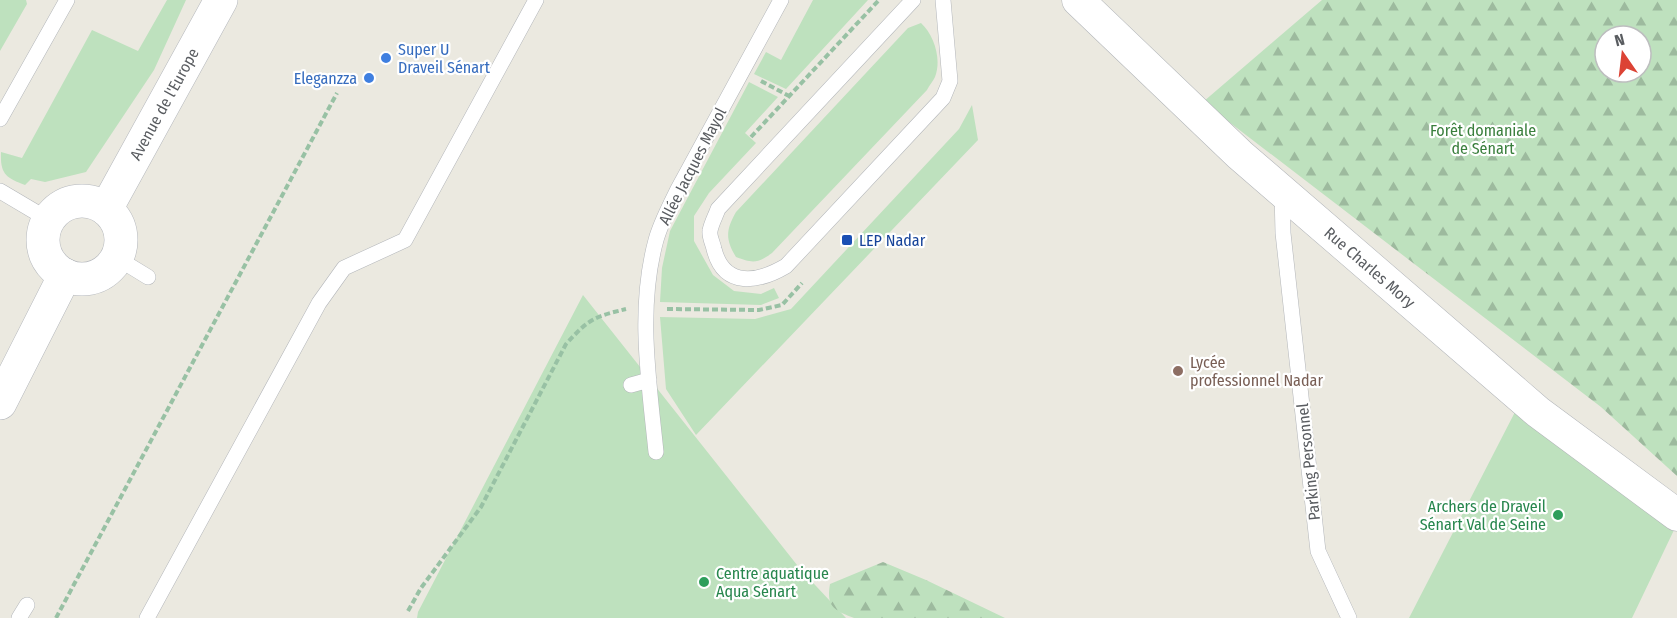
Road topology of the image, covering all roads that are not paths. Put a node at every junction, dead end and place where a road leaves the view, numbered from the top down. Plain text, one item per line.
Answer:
1 (67, 0) edge
2 (221, 0) edge
3 (536, 0) edge
4 (781, 0) edge
5 (913, 0) edge
6 (943, 0) edge
7 (1078, 0) edge
8 (0, 119) edge
9 (0, 190) edge
10 (1282, 192) junction
11 (106, 209) junction
12 (49, 220) junction
13 (117, 258) junction
14 (64, 275) junction
15 (148, 277) dead end
16 (649, 380) junction
17 (631, 385) dead end
18 (0, 403) edge
19 (656, 452) dead end
20 (1677, 515) edge
21 (147, 618) edge
22 (1349, 618) edge

1 - 8 lane
2 - 11 main road, Avenue de l'Europe
3 - 21 lane
4 - 16 lane, Allée Jacques Mayol
5 - 6 lane
7 - 10 street, Rue Charles Mory
9 - 12 lane
10 - 20 street, Rue Charles Mory
10 - 22 lane, Parking Personnel
11 - 12 main road
11 - 13 main road
12 - 14 main road
13 - 14 main road
13 - 15 lane
14 - 18 main road
16 - 17 lane
16 - 19 lane, Allée Jacques Mayol

